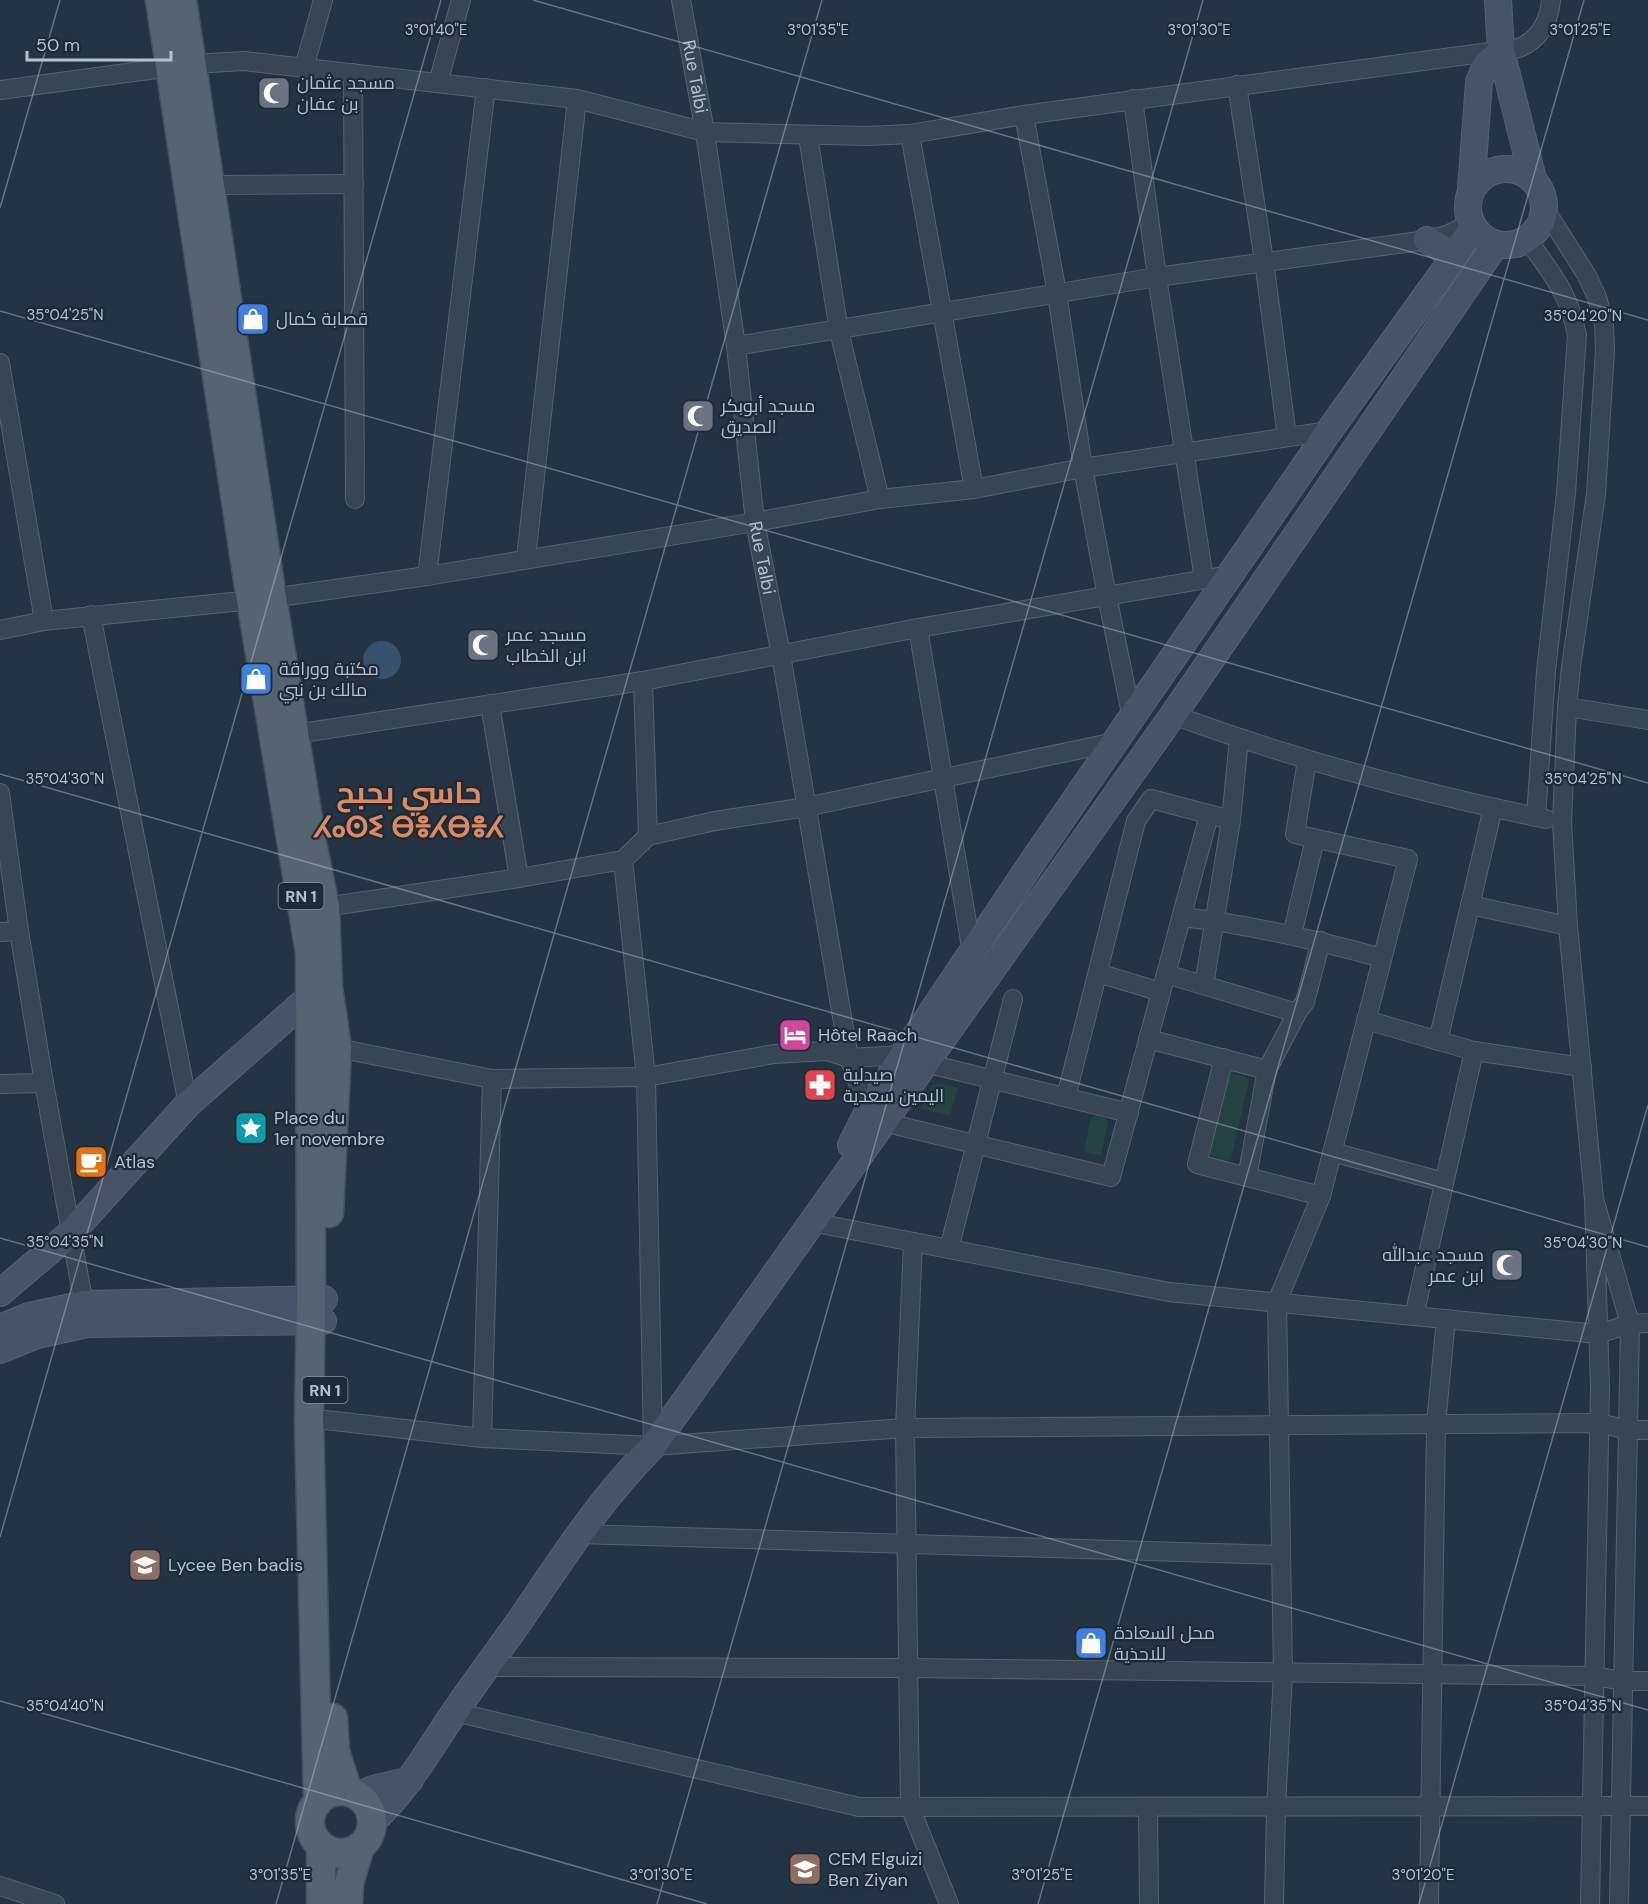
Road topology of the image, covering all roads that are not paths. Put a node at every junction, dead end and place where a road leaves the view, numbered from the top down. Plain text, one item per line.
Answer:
1 (160, 0) edge
2 (182, 0) edge
3 (323, 0) edge
4 (461, 0) edge
5 (681, 0) edge
6 (1497, 0) edge
7 (1551, 0) edge
8 (1501, 51) junction
9 (182, 65) junction
10 (304, 68) junction
11 (353, 74) junction
12 (438, 83) junction
13 (1237, 85) junction
14 (486, 88) junction
15 (0, 90) edge
16 (577, 99) junction
17 (1133, 99) junction
18 (1024, 115) junction
19 (705, 132) junction
20 (910, 134) junction
21 (808, 136) junction
22 (1533, 179) junction
23 (354, 184) junction
24 (210, 185) junction
25 (1471, 189) junction
26 (1544, 208) junction
27 (1472, 225) junction
28 (1527, 239) junction
29 (1427, 240) junction
30 (1496, 244) junction
31 (1264, 261) junction
32 (1449, 264) junction
33 (1157, 277) junction
34 (1057, 293) junction
35 (944, 313) junction
36 (839, 331) junction
37 (736, 346) junction
38 (0, 363) edge
39 (1329, 431) junction
40 (1287, 437) junction
41 (1185, 453) junction
42 (1083, 468) junction
43 (974, 489) junction
44 (880, 499) junction
45 (355, 500) dead end
46 (755, 522) junction
47 (526, 558) junction
48 (1230, 575) junction
49 (427, 576) junction
50 (1204, 579) junction
51 (1107, 596) junction
52 (261, 599) junction
53 (91, 615) junction
54 (44, 621) junction
55 (918, 628) junction
56 (0, 630) edge
57 (781, 655) junction
58 (643, 681) junction
59 (490, 704) junction
60 (1567, 707) junction
61 (1173, 715) junction
62 (1132, 718) junction
63 (1648, 720) edge
64 (295, 734) junction
65 (1239, 739) junction
66 (1115, 742) junction
67 (1307, 760) junction
68 (943, 778) junction
69 (0, 798) edge
70 (806, 807) junction
71 (1493, 808) junction
72 (1209, 815) junction
73 (1536, 817) junction
74 (1231, 820) junction
75 (1562, 822) junction
76 (648, 836) junction
77 (1315, 839) junction
78 (623, 860) junction
79 (519, 878) junction
80 (1470, 905) junction
81 (325, 907) junction
82 (1181, 917) junction
83 (1215, 921) junction
84 (1568, 926) junction
85 (19, 931) junction
86 (0, 932) edge
87 (1292, 935) junction
88 (1321, 941) junction
89 (972, 953) junction
90 (1382, 958) junction
91 (1098, 974) junction
92 (1166, 974) junction
93 (1204, 985) junction
94 (1161, 992) junction
95 (310, 996) junction
96 (1013, 999) dead end
97 (1297, 1013) junction
98 (1366, 1020) junction
99 (1148, 1039) junction
100 (1437, 1041) junction
101 (337, 1048) junction
102 (1474, 1051) junction
103 (849, 1058) junction
104 (1224, 1058) junction
105 (914, 1059) junction
106 (1582, 1067) junction
107 (1267, 1070) junction
108 (646, 1077) junction
109 (492, 1078) junction
110 (992, 1080) junction
111 (44, 1083) junction
112 (0, 1084) edge
113 (1066, 1098) junction
114 (188, 1104) junction
115 (1128, 1113) junction
116 (876, 1116) junction
117 (976, 1144) junction
118 (1332, 1152) junction
119 (1247, 1177) junction
120 (1444, 1182) junction
121 (1321, 1196) junction
122 (1594, 1199) junction
123 (811, 1222) junction
124 (72, 1232) junction
125 (913, 1242) junction
126 (949, 1249) junction
127 (0, 1293) edge
128 (1277, 1302) junction
129 (317, 1310) junction
130 (86, 1314) junction
131 (1414, 1316) junction
132 (1446, 1319) junction
133 (1648, 1323) edge
134 (1630, 1324) junction
135 (0, 1328) edge
136 (1598, 1334) junction
137 (0, 1350) edge
138 (317, 1420) junction
139 (1599, 1423) junction
140 (1436, 1424) junction
141 (1279, 1425) junction
142 (905, 1428) junction
143 (1628, 1430) junction
144 (1648, 1430) edge
145 (482, 1438) junction
146 (653, 1446) junction
147 (579, 1534) junction
148 (907, 1544) junction
149 (1281, 1555) junction
150 (488, 1667) junction
151 (909, 1668) junction
152 (1283, 1673) junction
153 (1432, 1675) junction
154 (1594, 1676) junction
155 (1623, 1681) junction
156 (1648, 1681) edge
157 (455, 1712) junction
158 (410, 1780) junction
159 (353, 1795) junction
160 (318, 1802) junction
161 (1621, 1806) junction
162 (1648, 1806) edge
163 (910, 1808) junction
164 (1148, 1808) junction
165 (1276, 1808) junction
166 (1430, 1808) junction
167 (1591, 1808) junction
168 (366, 1834) junction
169 (321, 1846) junction
170 (0, 1886) edge
171 (55, 1904) edge
172 (321, 1904) edge
173 (348, 1904) edge
174 (949, 1904) edge
175 (1149, 1904) edge
176 (1274, 1904) edge
177 (1429, 1904) edge
178 (1590, 1904) edge
179 (1619, 1904) edge

1 - 9 main road, RN 1
2 - 9 main road, RN 1
3 - 10 street
4 - 12 street
5 - 19 street, Rue Talbi
6 - 8 street
7 - 8 street
8 - 13 street
8 - 22 street
8 - 25 street
9 - 10 street
9 - 15 street
9 - 24 main road, RN 1
9 - 52 main road, RN 1
10 - 11 street
11 - 12 street
11 - 23 street
12 - 14 street
13 - 17 street
13 - 31 street
14 - 16 street
14 - 49 street
16 - 19 street
16 - 47 street
17 - 18 street
17 - 33 street
18 - 20 street
18 - 34 street
19 - 21 street
19 - 37 street, Rue Talbi
20 - 21 street
20 - 35 street
21 - 36 street
22 - 25 street
22 - 26 street
23 - 24 street
23 - 45 street
24 - 52 main road, RN 1
25 - 27 street
26 - 28 street
26 - 60 street
27 - 29 street
27 - 30 street
27 - 32 street
28 - 30 street
28 - 73 street
29 - 31 street
29 - 32 street
30 - 61 street
31 - 33 street
31 - 40 street
32 - 39 street
33 - 34 street
33 - 41 street
34 - 35 street
34 - 42 street
35 - 36 street
35 - 43 street
36 - 37 street
36 - 44 street
37 - 46 street, Rue Talbi
38 - 54 street
39 - 40 street
39 - 48 street
40 - 41 street
41 - 42 street
41 - 50 street
42 - 43 street
42 - 51 street
43 - 44 street
44 - 46 street
46 - 47 street
46 - 57 street, Rue Talbi
47 - 49 street
48 - 50 street
48 - 62 street
49 - 52 street
50 - 51 street
51 - 55 street
51 - 62 street
52 - 53 street
52 - 64 main road, RN 1
52 - 95 main road, RN 1
53 - 54 street
53 - 114 street
54 - 56 street
55 - 57 street
55 - 68 street
57 - 58 street
57 - 70 street, Rue Talbi
58 - 59 street
58 - 76 street
59 - 64 street
59 - 79 street
60 - 63 street
60 - 75 street
61 - 65 street
61 - 105 street
62 - 66 street
64 - 81 main road, RN 1
65 - 67 street
65 - 74 street
66 - 68 street
66 - 89 street
67 - 71 street
67 - 77 street
68 - 70 street
68 - 89 street
69 - 85 street
70 - 76 street
70 - 103 street, Rue Talbi
71 - 73 street
71 - 80 street
72 - 74 street
72 - 82 street
72 - 91 street
73 - 75 street
74 - 83 street
75 - 84 street
76 - 78 street
77 - 87 street
77 - 90 street
78 - 79 street
78 - 108 street
79 - 81 street
80 - 84 street
80 - 100 street
81 - 101 main road, RN 1
82 - 83 street
82 - 92 street
83 - 87 street
83 - 93 street
84 - 106 street
85 - 86 street
85 - 111 street
87 - 88 street
88 - 90 street
88 - 97 street
89 - 105 street
90 - 98 street
91 - 94 street
91 - 113 street
92 - 93 street
92 - 94 street
93 - 97 street
94 - 99 street
95 - 114 street
95 - 129 main road, RN 1
96 - 110 street
97 - 107 street
98 - 100 street
98 - 118 street
99 - 104 street
99 - 115 street
100 - 102 street
101 - 109 street
101 - 129 main road, RN 1
102 - 106 street
102 - 120 street
103 - 105 street
103 - 108 street
103 - 116 street, Rue Talbi
104 - 107 street
104 - 119 street
105 - 110 street
105 - 116 street
106 - 122 street
107 - 119 street
108 - 109 street
108 - 146 street
109 - 145 street
110 - 113 street
110 - 117 street
111 - 112 street
111 - 124 street
113 - 115 street
114 - 124 street
115 - 117 street
116 - 117 street
116 - 123 street
117 - 126 street
118 - 120 street
118 - 121 street
119 - 121 street
120 - 131 street
121 - 128 street
122 - 134 street
122 - 136 street
123 - 125 street
123 - 146 street
124 - 127 street
124 - 130 street
125 - 126 street
125 - 142 street
126 - 128 street
128 - 131 street
128 - 141 street
129 - 130 street
129 - 138 main road, RN 1
130 - 135 street
130 - 137 street
131 - 132 street
132 - 136 street
132 - 140 street
133 - 134 street
134 - 136 street
134 - 143 street
136 - 139 street
138 - 145 street
138 - 159 main road, RN 1
138 - 160 main road, RN 1
139 - 140 street
139 - 143 street
139 - 154 street
140 - 141 street
140 - 153 street
141 - 142 street
141 - 149 street
142 - 146 street
142 - 148 street
143 - 144 street
143 - 155 street
145 - 146 street
146 - 147 street
147 - 148 street
147 - 150 street
148 - 149 street
148 - 151 street
149 - 152 street
150 - 151 street
150 - 157 street
151 - 152 street
151 - 163 street
152 - 153 street
152 - 165 street
153 - 154 street
153 - 166 street
154 - 155 street
154 - 167 street
155 - 156 street
155 - 161 street
157 - 158 street
157 - 163 street
158 - 159 street
158 - 168 street
159 - 160 main road
159 - 168 main road
160 - 169 main road
161 - 162 street
161 - 167 street
161 - 179 street
163 - 164 street
163 - 174 street
164 - 165 street
164 - 175 street
165 - 166 street
165 - 176 street
166 - 167 street
166 - 177 street
167 - 178 street
168 - 169 main road
168 - 173 main road
169 - 172 main road
170 - 171 street

